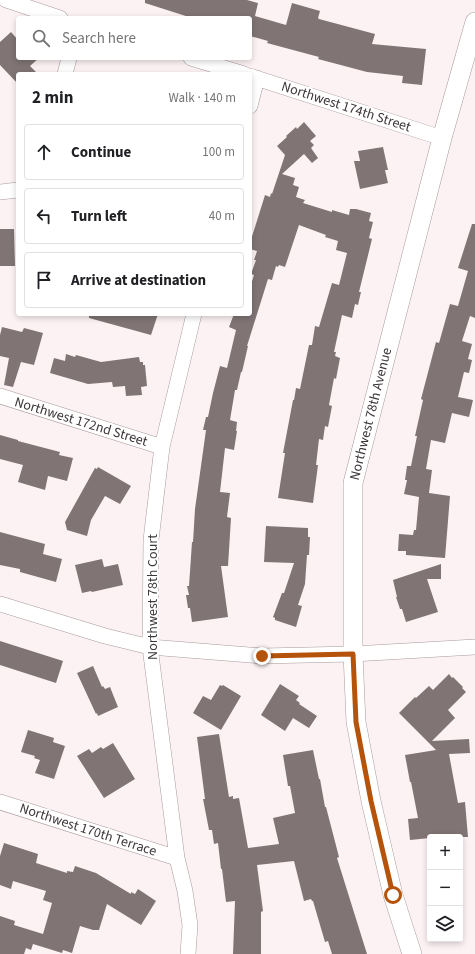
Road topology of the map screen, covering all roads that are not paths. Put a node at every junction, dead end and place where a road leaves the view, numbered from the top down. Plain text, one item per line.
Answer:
1 (6, 0) edge
2 (54, 16) edge
3 (475, 22) edge
4 (68, 60) edge
5 (198, 60) edge
6 (66, 72) edge
7 (238, 72) edge
8 (252, 76) edge
9 (442, 138) junction
10 (16, 190) edge
11 (0, 192) edge
12 (194, 316) edge
13 (0, 396) edge
14 (162, 447) junction
15 (0, 604) edge
16 (150, 647) junction
17 (475, 647) edge
18 (353, 654) junction
19 (0, 802) edge
20 (177, 858) junction
21 (188, 954) edge
22 (412, 954) edge

1 - 2 street
3 - 9 street, Northwest 78th Avenue
4 - 6 street
5 - 7 street, Northwest 174th Street
8 - 9 street, Northwest 174th Street
9 - 18 street, Northwest 78th Avenue
10 - 11 street
12 - 14 street, Northwest 78th Court
13 - 14 street, Northwest 172nd Street
14 - 16 street, Northwest 78th Court
15 - 16 street
16 - 18 street
16 - 20 street, Northwest 78th Court
17 - 18 street
18 - 22 street, Northwest 78th Avenue
19 - 20 street, Northwest 170th Terrace
20 - 21 street, Northwest 78th Court

